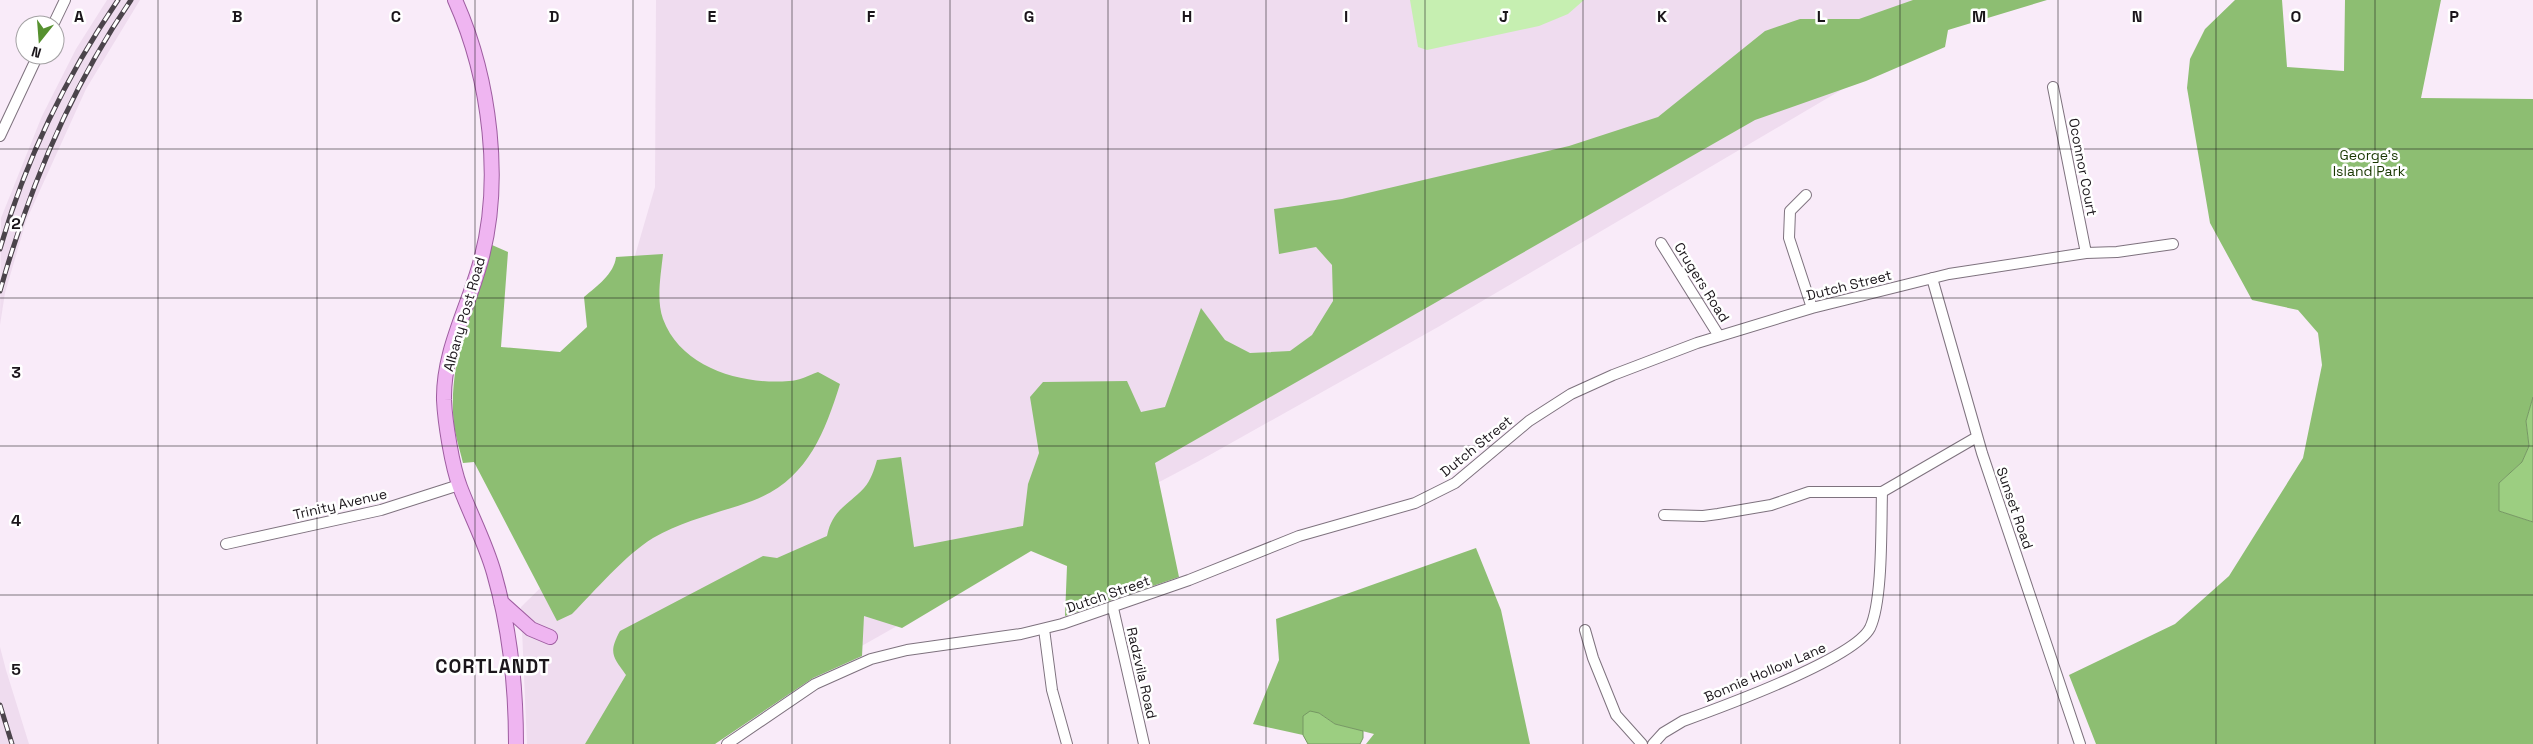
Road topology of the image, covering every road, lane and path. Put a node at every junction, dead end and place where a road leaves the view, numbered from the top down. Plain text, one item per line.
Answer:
1 (64, 0) edge
2 (455, 0) edge
3 (57, 15) edge
4 (33, 65) edge
5 (2053, 88) dead end
6 (0, 136) edge
7 (1806, 195) dead end
8 (1661, 243) dead end
9 (2173, 244) dead end
10 (2086, 253) junction
11 (1932, 278) junction
12 (1812, 308) junction
13 (1719, 336) junction
14 (1977, 437) junction
15 (459, 484) junction
16 (1882, 492) junction
17 (1664, 514) dead end
18 (226, 544) dead end
19 (501, 602) junction
20 (1113, 608) junction
21 (1044, 629) junction
22 (1585, 630) dead end
23 (550, 638) dead end
24 (516, 744) edge
25 (727, 744) edge
26 (1067, 744) edge
27 (1144, 744) edge
28 (1642, 744) edge
29 (1653, 744) edge
30 (2080, 744) edge

1 - 3 street
2 - 15 main road, Albany Post Road
4 - 6 street
5 - 10 street, Oconnor Court
7 - 12 street
8 - 13 street, Crugers Road
9 - 10 street, Dutch Street
10 - 11 street, Dutch Street
11 - 12 street, Dutch Street
11 - 14 street, Sunset Road
12 - 13 street, Dutch Street
13 - 20 street, Dutch Street
14 - 16 street
14 - 30 street, Sunset Road
15 - 18 street, Trinity Avenue
15 - 19 main road, Albany Post Road
16 - 17 street
16 - 29 street, Bonnie Hollow Lane
19 - 23 main road
19 - 24 main road, Albany Post Road
20 - 21 street, Dutch Street
20 - 27 street, Radzvila Road
21 - 25 street, Dutch Street
21 - 26 street
22 - 28 street

